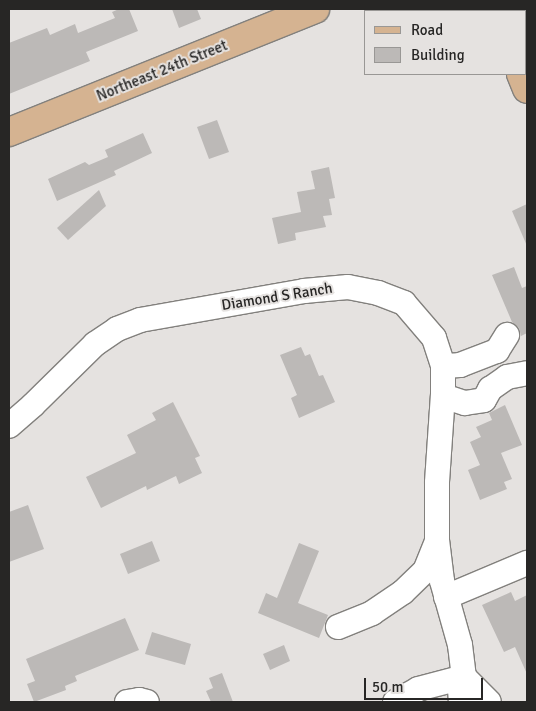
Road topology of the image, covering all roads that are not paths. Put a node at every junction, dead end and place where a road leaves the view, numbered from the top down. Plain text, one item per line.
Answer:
1 (315, 9) edge
2 (521, 75) edge
3 (527, 89) edge
4 (9, 132) edge
5 (507, 335) dead end
6 (443, 366) junction
7 (527, 373) edge
8 (443, 396) junction
9 (9, 426) edge
10 (437, 540) junction
11 (527, 563) edge
12 (446, 597) junction
13 (338, 627) dead end
14 (464, 677) junction
15 (127, 702) edge
16 (146, 702) edge
17 (395, 702) edge
18 (461, 702) edge
19 (489, 702) edge

1 - 4 main road, Northeast 24th Street
2 - 3 main road
5 - 6 street
6 - 8 street, Diamond S Ranch
6 - 9 street, Diamond S Ranch
7 - 8 street
8 - 10 street, Diamond S Ranch
10 - 12 street, Diamond S Ranch
10 - 13 street
11 - 12 street
12 - 14 street, Diamond S Ranch
14 - 17 street
14 - 18 street, Diamond S Ranch
14 - 19 street
15 - 16 street

